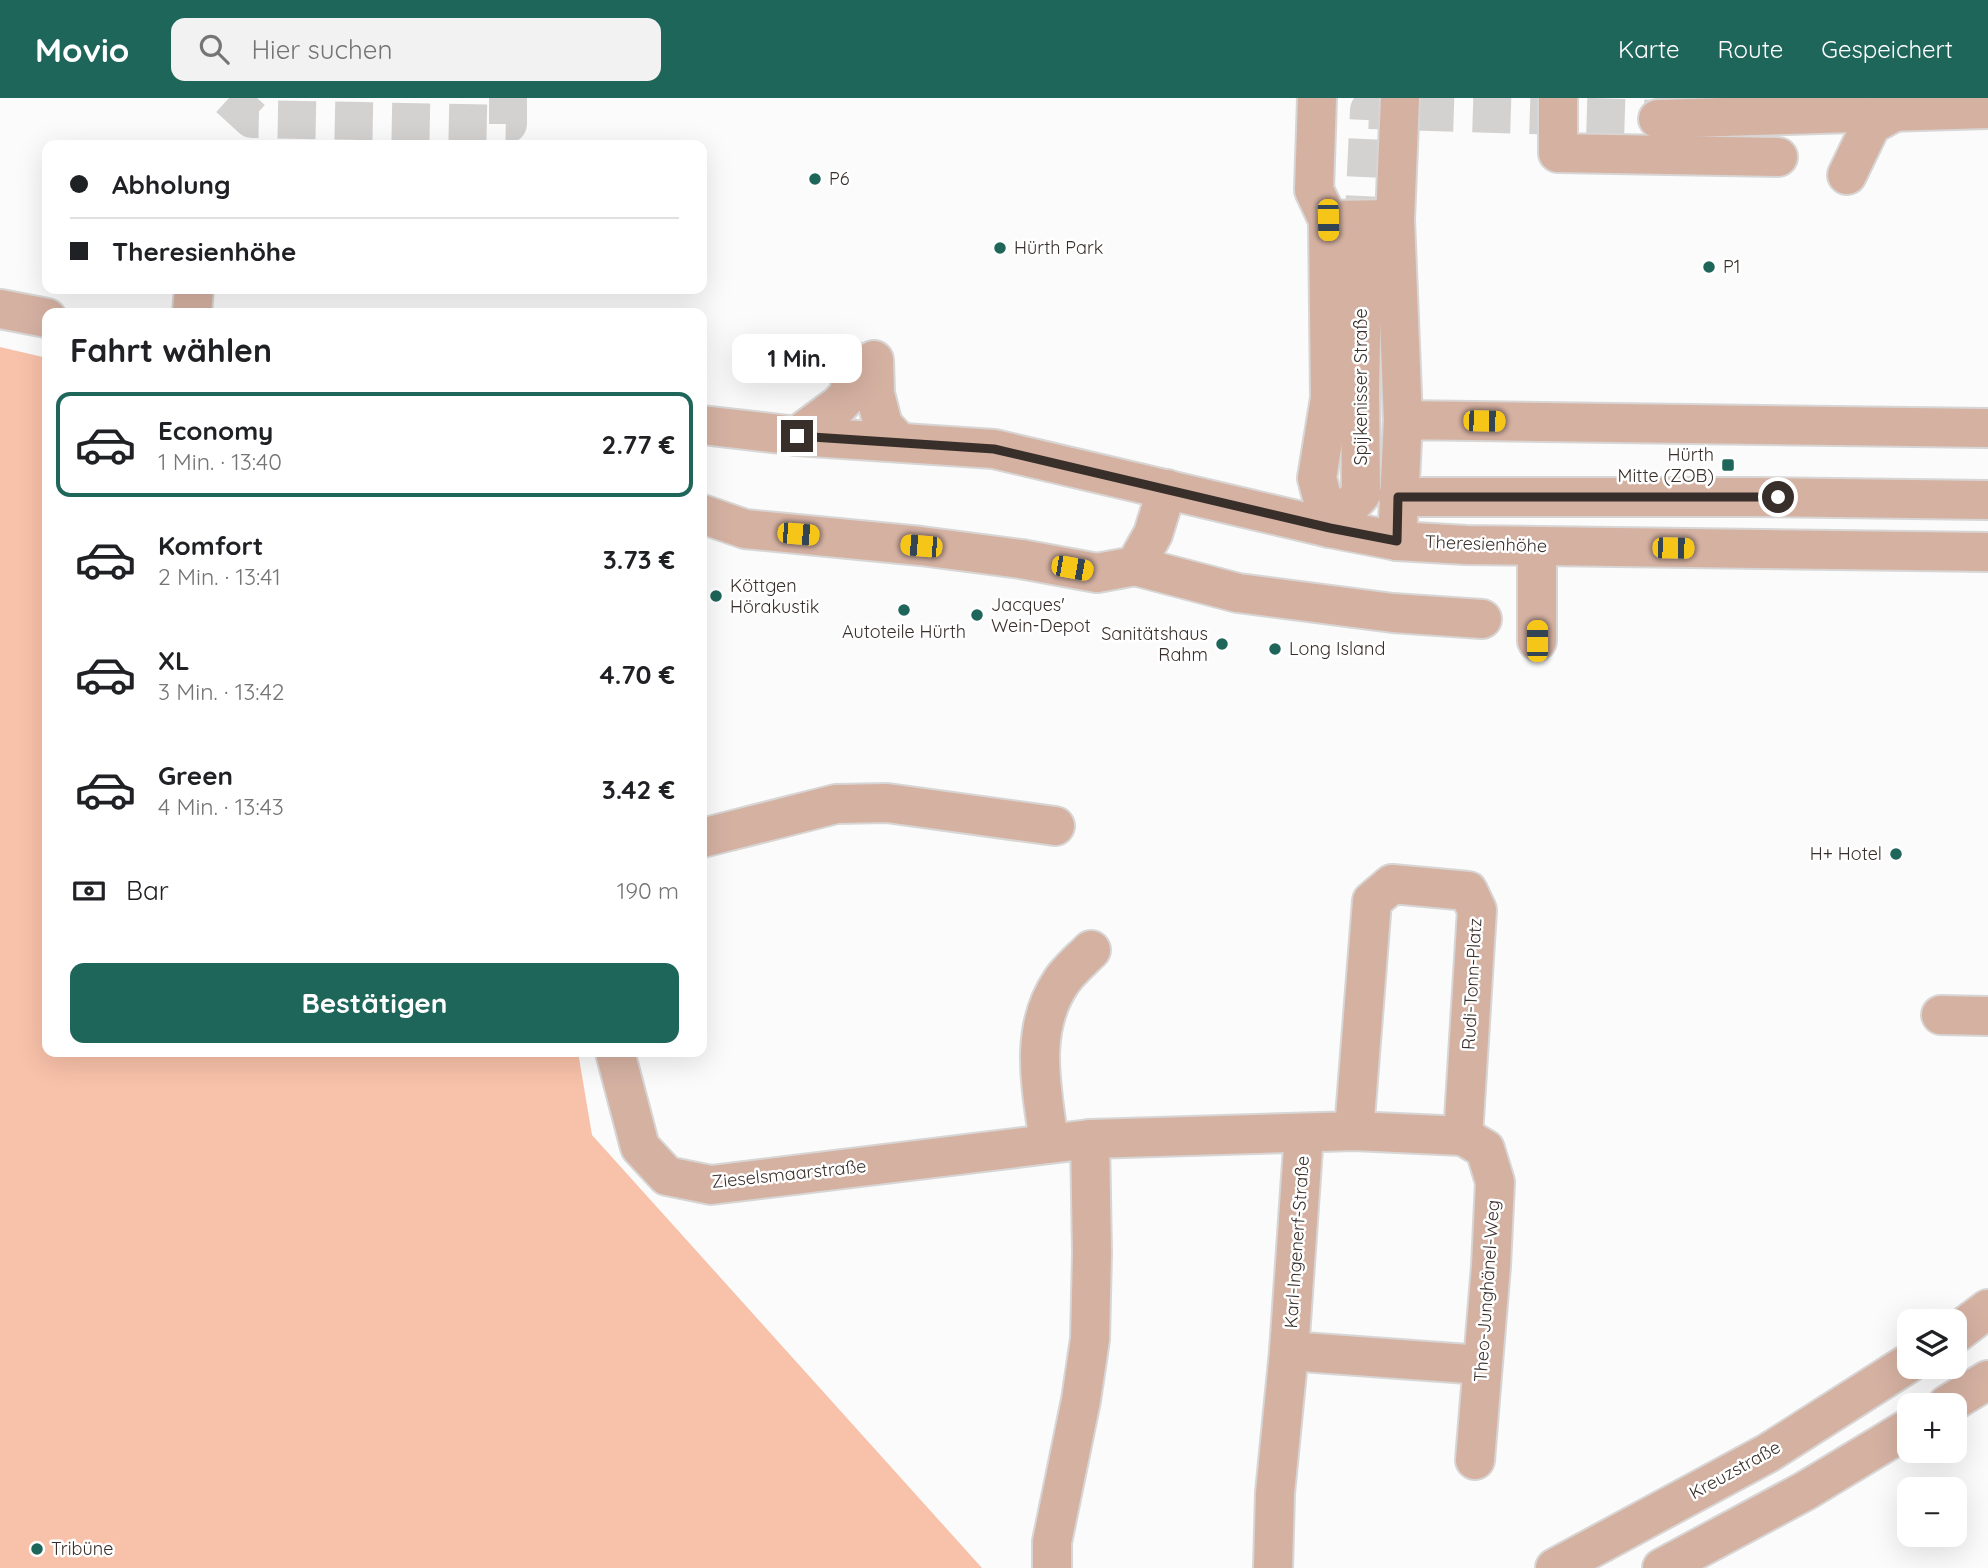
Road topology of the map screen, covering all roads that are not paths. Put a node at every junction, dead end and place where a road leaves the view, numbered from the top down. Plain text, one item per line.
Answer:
1 (1317, 98) edge
2 (1400, 98) edge
3 (1558, 98) edge
4 (1988, 109) edge
5 (1898, 110) junction
6 (1658, 119) tunnel mouth
7 (1778, 157) dead end
8 (1847, 175) dead end
9 (1328, 220) junction
10 (1379, 226) junction
11 (0, 309) edge
12 (42, 317) edge
13 (1402, 420) junction
14 (707, 426) edge
15 (1988, 428) edge
16 (797, 436) junction
17 (898, 442) junction
18 (1167, 489) junction
19 (1398, 497) junction
20 (1988, 500) edge
21 (707, 516) edge
22 (1330, 528) junction
23 (1397, 541) junction
24 (1537, 546) junction
25 (1988, 552) edge
26 (1135, 566) junction
27 (1482, 619) dead end
28 (1537, 641) dead end
29 (1055, 826) dead end
30 (707, 837) edge
31 (1091, 950) dead end
32 (1941, 1015) dead end
33 (1988, 1016) edge
34 (616, 1057) edge
35 (1354, 1131) junction
36 (1304, 1133) junction
37 (1463, 1136) junction
38 (1090, 1139) junction
39 (1049, 1143) junction
40 (1988, 1309) edge
41 (1967, 1325) edge
42 (1289, 1351) junction
43 (1482, 1364) junction
44 (1897, 1371) edge
45 (1988, 1380) edge
46 (1967, 1393) edge
47 (1897, 1435) edge
48 (1475, 1460) dead end
49 (1052, 1568) edge
50 (1273, 1568) edge
51 (1555, 1568) edge
52 (1662, 1568) edge

1 - 9 street
2 - 10 street
3 - 7 street
4 - 5 street
5 - 6 street
5 - 8 street
9 - 10 street
9 - 22 street
10 - 13 street
10 - 22 street, Spijkenisser Straße
11 - 12 street
13 - 15 street
13 - 19 street
14 - 16 street, Theresienhöhe
16 - 17 street, Theresienhöhe
16 - 17 street
17 - 18 street, Theresienhöhe
18 - 22 street, Theresienhöhe
18 - 26 street
19 - 20 street
19 - 23 street
21 - 26 street
22 - 23 street, Theresienhöhe
23 - 24 street, Theresienhöhe
24 - 25 street, Theresienhöhe
24 - 28 street
26 - 27 street
29 - 30 street
31 - 39 street
32 - 33 street
34 - 39 street, Zieselsmaarstraße
35 - 36 street
35 - 37 street
35 - 37 street, Rudi-Tonn-Platz
36 - 38 street
36 - 42 street, Karl-Ingenerf-Straße
37 - 43 street, Theo-Junghänel-Weg
38 - 39 street, Zieselsmaarstraße
38 - 49 street
40 - 41 street
42 - 43 street, Karl-Ingenerf-Straße
42 - 50 street, Karl-Ingenerf-Straße
43 - 48 street, Theo-Junghänel-Weg
44 - 51 street, Kreuzstraße
45 - 46 street
47 - 52 street

